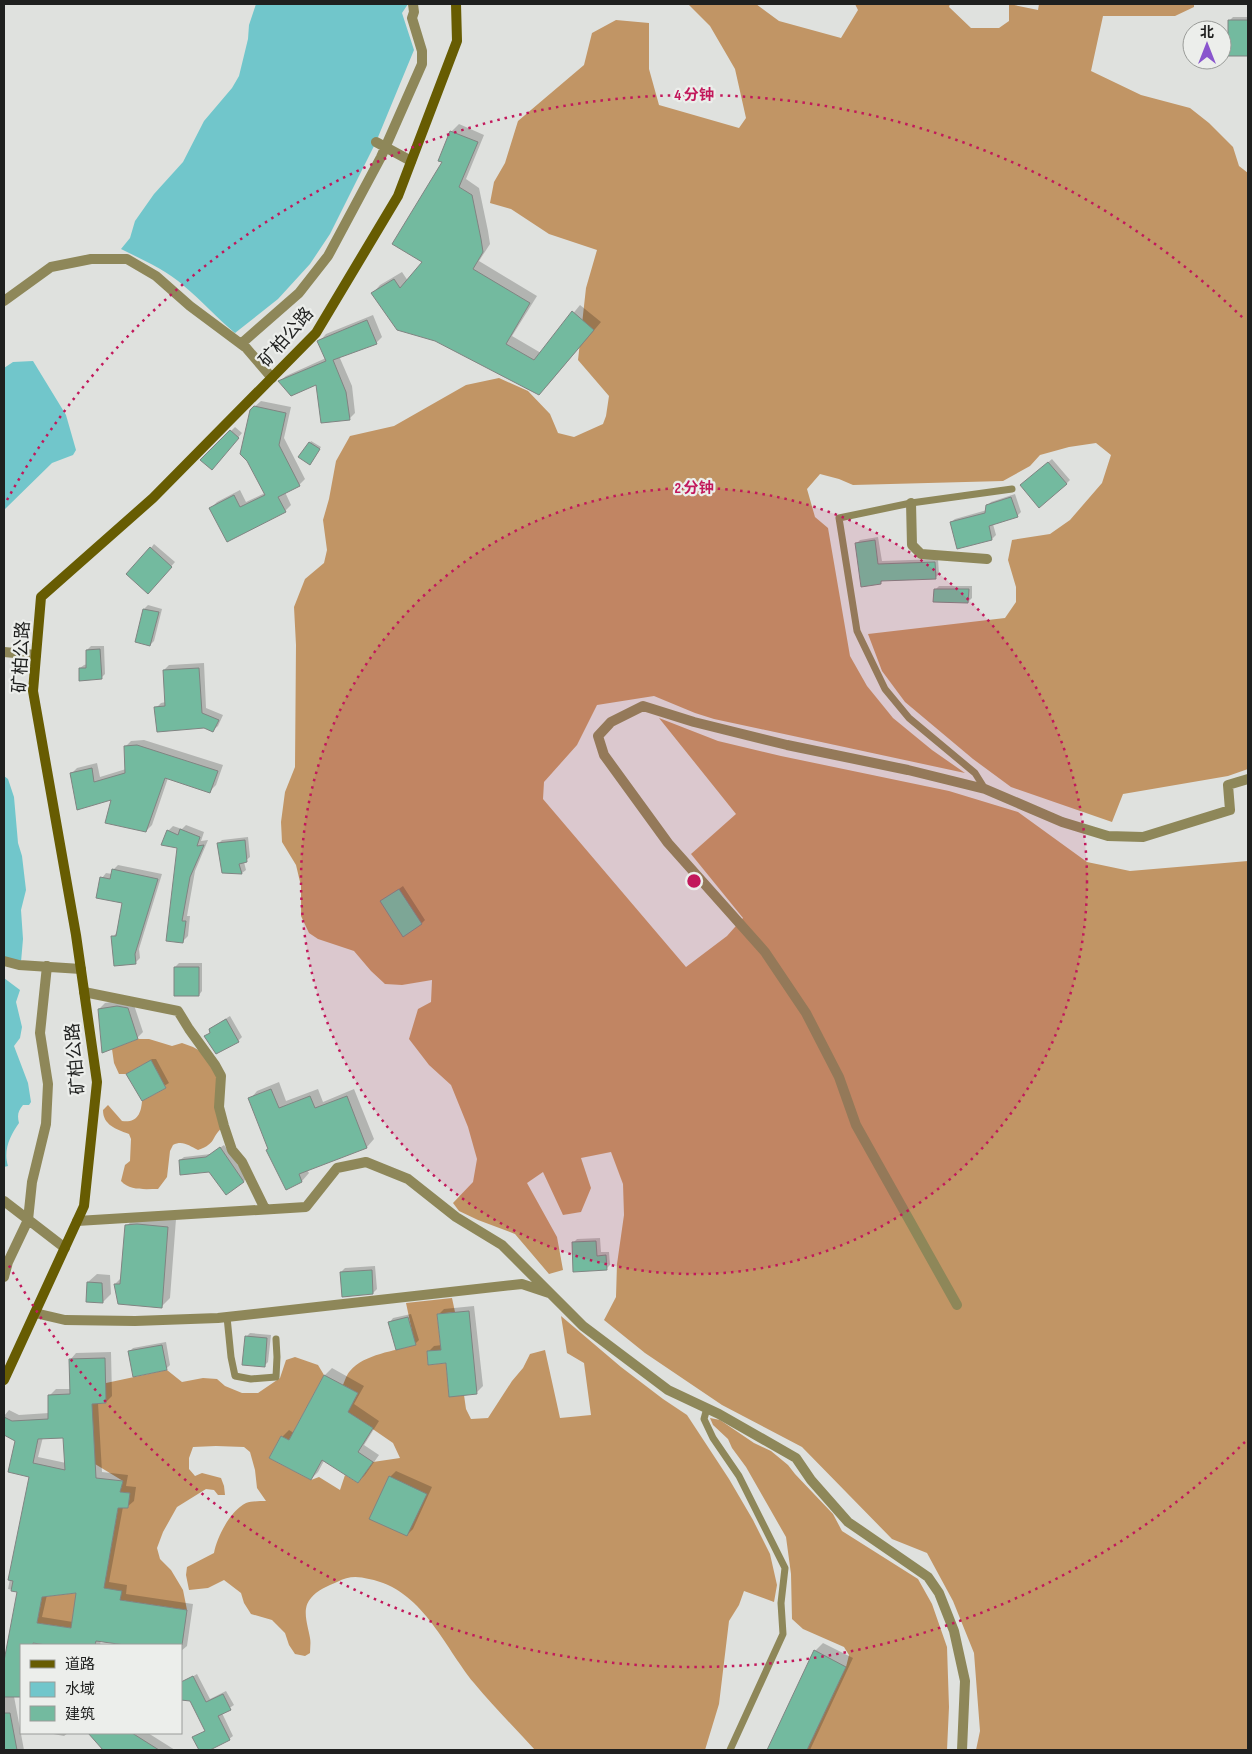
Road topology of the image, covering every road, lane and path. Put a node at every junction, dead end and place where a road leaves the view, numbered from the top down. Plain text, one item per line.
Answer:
1 (413, 4) edge
2 (456, 4) edge
3 (381, 144) junction
4 (411, 161) junction
5 (4, 301) edge
6 (242, 343) junction
7 (272, 378) junction
8 (1012, 489) dead end
9 (911, 503) junction
10 (987, 559) dead end
11 (4, 652) edge
12 (36, 655) junction
13 (1248, 779) edge
14 (985, 789) junction
15 (4, 961) edge
16 (46, 966) junction
17 (81, 969) junction
18 (84, 992) junction
19 (4, 1201) edge
20 (265, 1209) junction
21 (28, 1220) junction
22 (77, 1221) junction
23 (65, 1248) junction
24 (4, 1277) edge
25 (550, 1293) junction
26 (958, 1305) dead end
27 (35, 1313) junction
28 (226, 1318) junction
29 (276, 1340) dead end
30 (4, 1377) edge
31 (707, 1408) junction
32 (730, 1750) edge
33 (962, 1750) edge

1 - 3 street
2 - 4 street, 矿柏公路
3 - 4 street
3 - 6 street
4 - 7 street, 矿柏公路
5 - 6 street
6 - 7 street
7 - 12 street, 矿柏公路
8 - 9 lane
9 - 10 street
9 - 14 lane
11 - 12 street
12 - 17 street, 矿柏公路
13 - 14 street
14 - 26 street
15 - 16 street
16 - 17 street
16 - 21 street
17 - 18 street, 矿柏公路
18 - 20 street
18 - 22 street, 矿柏公路
19 - 21 street
20 - 22 street
20 - 25 street
21 - 23 street
21 - 24 street
22 - 23 street, 矿柏公路
23 - 27 street, 矿柏公路
25 - 28 street
25 - 31 street
27 - 28 street
27 - 30 street, 矿柏公路
28 - 29 lane
31 - 32 lane
31 - 33 street

